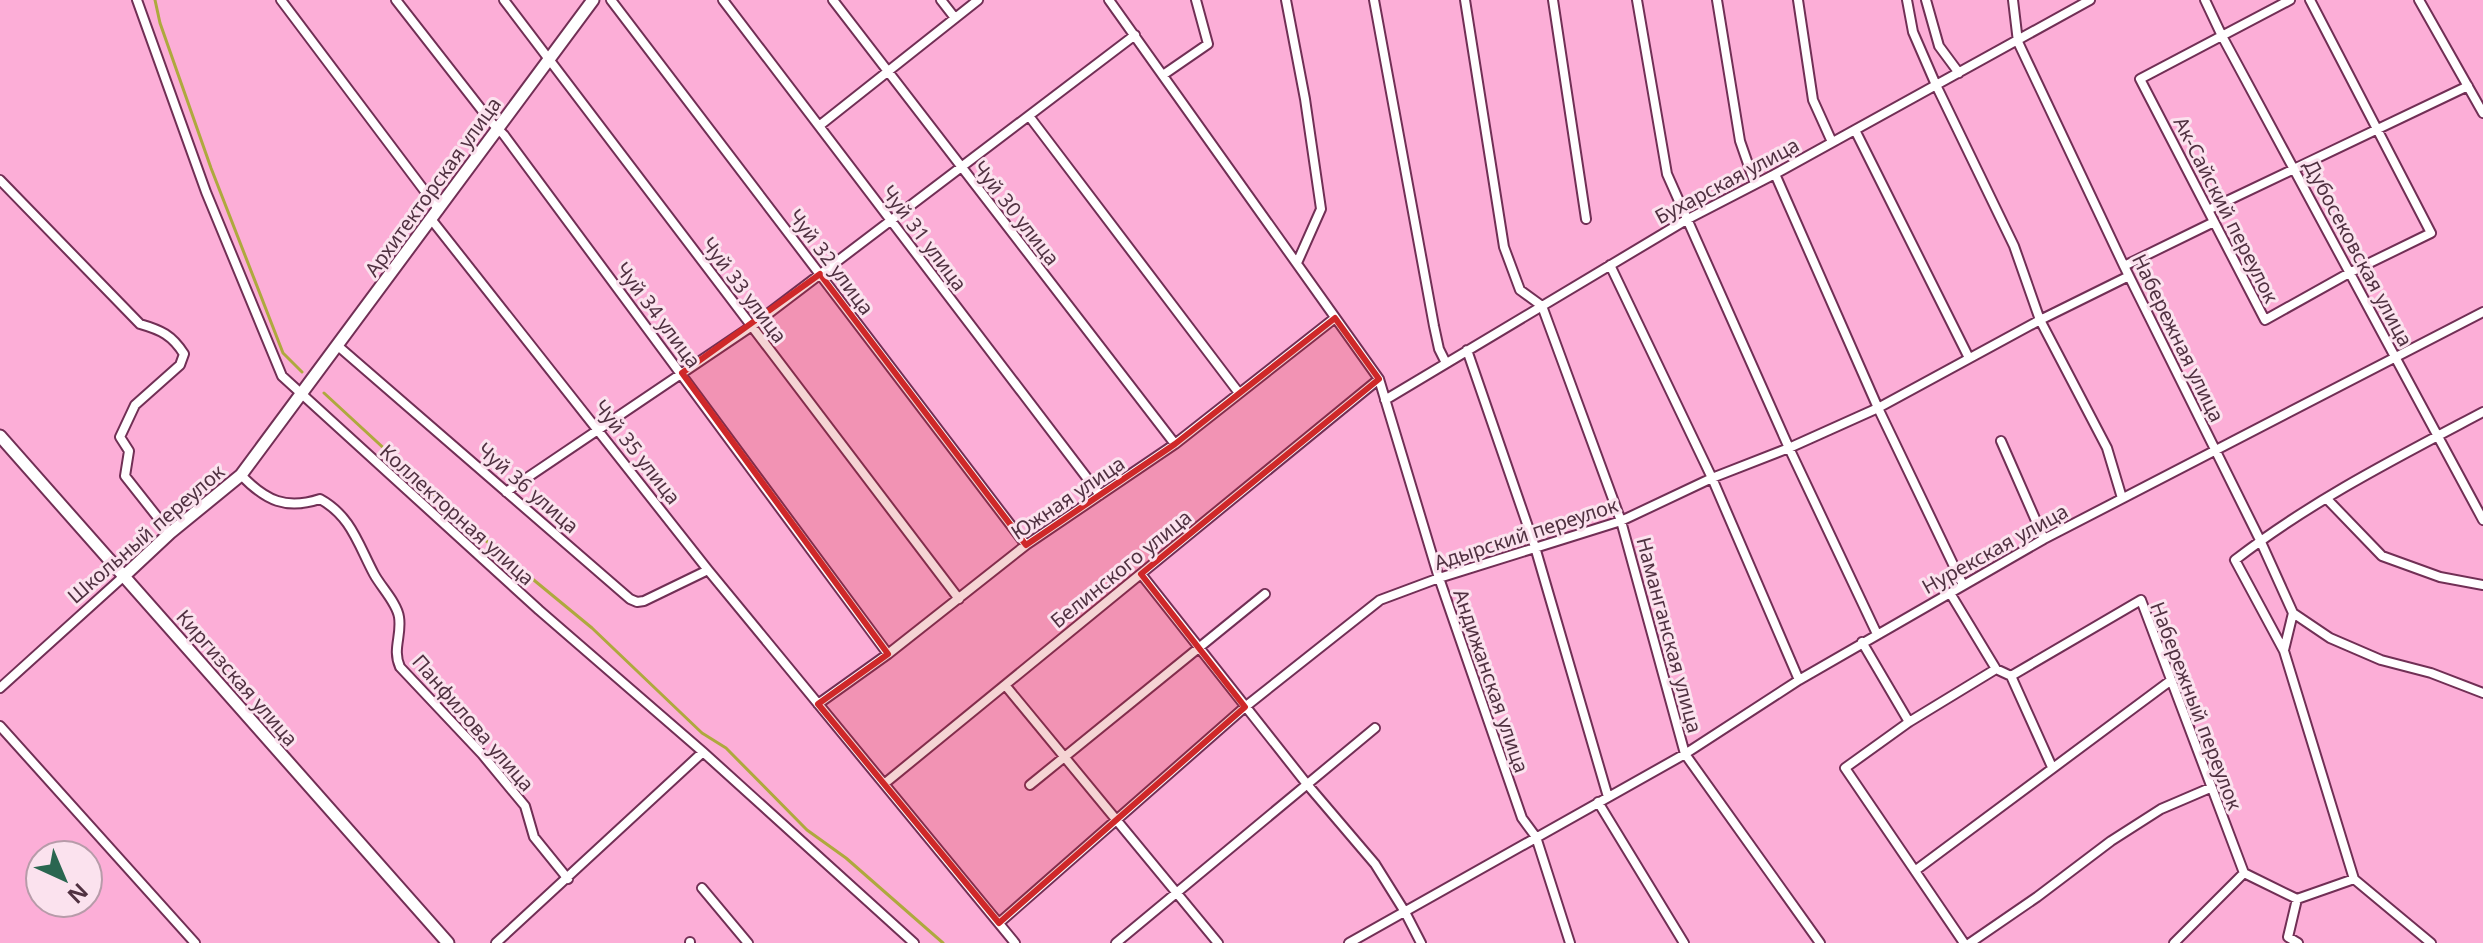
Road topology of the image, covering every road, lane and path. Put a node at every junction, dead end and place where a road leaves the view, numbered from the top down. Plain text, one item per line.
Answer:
1 (137, 0) edge
2 (281, 0) edge
3 (396, 0) edge
4 (504, 0) edge
5 (593, 0) edge
6 (611, 0) edge
7 (723, 0) edge
8 (833, 0) edge
9 (941, 0) edge
10 (978, 0) edge
11 (1109, 0) edge
12 (1196, 0) edge
13 (1286, 0) edge
14 (1374, 0) edge
15 (1465, 0) edge
16 (1553, 0) edge
17 (1637, 0) edge
18 (1717, 0) edge
19 (1798, 0) edge
20 (1907, 0) edge
21 (1926, 0) edge
22 (2013, 0) edge
23 (2090, 0) edge
24 (2205, 0) edge
25 (2290, 0) edge
26 (2310, 0) edge
27 (2419, 0) edge
28 (955, 18) junction
29 (1135, 35) junction
30 (2222, 36) junction
31 (2018, 42) junction
32 (549, 60) junction
33 (889, 73) junction
34 (1959, 73) junction
35 (1163, 75) junction
36 (1936, 85) junction
37 (2468, 86) junction
38 (2483, 113) edge
39 (1029, 116) junction
40 (819, 126) junction
41 (498, 129) junction
42 (1855, 130) junction
43 (2378, 130) junction
44 (1832, 142) junction
45 (961, 168) junction
46 (2294, 169) junction
47 (1775, 174) junction
48 (0, 180) edge
49 (1755, 184) junction
50 (2208, 210) junction
51 (435, 214) junction
52 (1586, 219) dead end
53 (1686, 220) junction
54 (891, 221) junction
55 (2214, 222) junction
56 (1297, 263) junction
57 (1610, 265) junction
58 (2124, 266) junction
59 (2351, 272) junction
60 (820, 274) junction
61 (2129, 276) junction
62 (1542, 306) junction
63 (2483, 312) edge
64 (1335, 318) junction
65 (2040, 320) junction
66 (752, 326) junction
67 (338, 346) junction
68 (1467, 350) junction
69 (2395, 356) junction
70 (1969, 358) junction
71 (1446, 363) junction
72 (682, 373) junction
73 (1379, 379) junction
74 (1239, 393) junction
75 (303, 395) junction
76 (1385, 400) junction
77 (1878, 408) junction
78 (2483, 412) edge
79 (598, 428) junction
80 (0, 436) edge
81 (2437, 437) junction
82 (2001, 441) dead end
83 (1175, 444) junction
84 (1789, 448) junction
85 (2215, 449) junction
86 (241, 475) junction
87 (1712, 478) junction
88 (506, 492) junction
89 (1100, 495) junction
90 (2122, 498) junction
91 (2327, 499) junction
92 (2483, 520) edge
93 (1621, 521) junction
94 (170, 533) junction
95 (2044, 539) junction
96 (2260, 540) junction
97 (1026, 545) junction
98 (1535, 547) junction
99 (708, 570) junction
100 (1141, 574) junction
101 (124, 576) junction
102 (1439, 578) junction
103 (1963, 585) junction
104 (2483, 585) edge
105 (1950, 593) junction
106 (1265, 594) dead end
107 (959, 599) junction
108 (2293, 613) junction
109 (1877, 634) junction
110 (1862, 642) junction
111 (1199, 648) junction
112 (2284, 651) junction
113 (888, 654) junction
114 (1996, 669) junction
115 (2011, 676) junction
116 (1799, 680) junction
117 (2170, 681) junction
118 (2, 682) edge
119 (1005, 685) junction
120 (2483, 693) edge
121 (818, 704) junction
122 (1245, 707) junction
123 (1909, 722) junction
124 (0, 726) edge
125 (1375, 728) dead end
126 (703, 752) junction
127 (1685, 754) junction
128 (1064, 757) junction
129 (2052, 767) junction
130 (1306, 783) junction
131 (884, 784) junction
132 (1030, 785) dead end
133 (2210, 788) junction
134 (1608, 797) junction
135 (1598, 802) junction
136 (1116, 819) junction
137 (1536, 837) junction
138 (1916, 870) junction
139 (2244, 873) junction
140 (568, 879) junction
141 (2354, 879) junction
142 (702, 888) dead end
143 (1177, 893) junction
144 (2297, 899) junction
145 (1405, 912) junction
146 (999, 923) junction
147 (195, 943) edge
148 (448, 943) edge
149 (496, 943) edge
150 (748, 943) edge
151 (914, 943) edge
152 (1015, 943) edge
153 (1116, 943) edge
154 (1218, 943) edge
155 (1349, 943) edge
156 (1421, 943) edge
157 (1570, 943) edge
158 (1684, 943) edge
159 (1820, 943) edge
160 (1967, 943) edge
161 (2174, 943) edge
162 (2298, 943) edge
163 (2431, 943) edge

1 - 75 street, Коллекторная улица
2 - 51 street, Чуй 35 улица
3 - 41 street, Чуй 34 улица
4 - 32 street, Чуй 33 улица
5 - 32 street, Архитекторская улица
6 - 60 street, Чуй 32 улица
7 - 40 street, Чуй 31 улица
8 - 33 street, Чуй 30 улица
9 - 28 street
10 - 28 street
11 - 29 street, Андижанская улица
12 - 35 street
13 - 56 street
14 - 71 street
15 - 62 street
16 - 52 street
17 - 53 street
18 - 49 street
19 - 44 street
20 - 36 street
21 - 34 street
22 - 31 street, Набережная улица
23 - 31 street, Бухарская улица
24 - 30 street, Дубосековская улица
25 - 30 street, Ак-Сайский переулок
26 - 43 street, Ак-Сайский переулок
27 - 37 street
28 - 33 street
29 - 35 street, Андижанская улица
29 - 39 street
30 - 46 street, Дубосековская улица
30 - 50 street, Ак-Сайский переулок
31 - 34 street, Бухарская улица
31 - 58 street, Набережная улица
32 - 41 street, Архитекторская улица
32 - 66 street, Чуй 33 улица
33 - 40 street
33 - 45 street, Чуй 30 улица
34 - 36 street, Бухарская улица
35 - 56 street, Андижанская улица
36 - 42 street, Бухарская улица
36 - 65 street
37 - 38 street
37 - 43 street
39 - 45 street
39 - 74 street
40 - 54 street, Чуй 31 улица
41 - 51 street, Архитекторская улица
41 - 72 street, Чуй 34 улица
42 - 44 street, Бухарская улица
42 - 70 street
43 - 46 street
43 - 59 street, Ак-Сайский переулок
44 - 47 street, Бухарская улица
45 - 54 street
45 - 83 street, Чуй 30 улица
46 - 50 street
46 - 59 street, Дубосековская улица
47 - 49 street, Бухарская улица
47 - 77 street
48 - 94 street
49 - 53 street, Бухарская улица
50 - 55 street, Ак-Сайский переулок
51 - 67 street, Архитекторская улица
51 - 79 street, Чуй 35 улица
53 - 57 street, Бухарская улица
53 - 84 street
54 - 60 street
54 - 89 street, Чуй 31 улица
55 - 58 street
55 - 59 street, Ак-Сайский переулок
56 - 64 street, Андижанская улица
57 - 62 street, Бухарская улица
57 - 87 street
58 - 61 street, Набережная улица
59 - 69 street, Дубосековская улица
60 - 66 street
60 - 97 street, Чуй 32 улица
61 - 65 street, Адырский переулок
61 - 85 street, Набережная улица
62 - 68 street, Бухарская улица
62 - 93 street, Наманганская улица
63 - 69 street, Нурекская улица
64 - 73 street, Андижанская улица
64 - 74 street, Южная улица
65 - 70 street, Адырский переулок
65 - 90 street
66 - 72 street
66 - 107 street, Чуй 33 улица
67 - 75 street, Архитекторская улица
67 - 88 street, Чуй 36 улица
68 - 71 street, Бухарская улица
68 - 98 street
69 - 81 street, Дубосековская улица
69 - 85 street, Нурекская улица
70 - 77 street, Адырский переулок
71 - 76 street, Бухарская улица
72 - 79 street
72 - 113 street, Чуй 34 улица
73 - 76 street, Андижанская улица
73 - 100 street, Белинского улица
74 - 83 street, Южная улица
75 - 86 street, Школьный переулок
75 - 126 street, Коллекторная улица
76 - 102 street, Андижанская улица
77 - 84 street, Адырский переулок
77 - 103 street
78 - 81 street
79 - 88 street
79 - 99 street, Чуй 35 улица
80 - 101 street, Киргизская улица
81 - 91 street
81 - 92 street, Дубосековская улица
82 - 95 street
83 - 89 street, Южная улица
84 - 87 street, Адырский переулок
84 - 109 street
85 - 90 street, Нурекская улица
85 - 96 street, Набережная улица
86 - 94 street, Школьный переулок
86 - 140 street, Панфилова улица
87 - 93 street, Адырский переулок
87 - 116 street
88 - 99 street, Чуй 36 улица
89 - 97 street, Южная улица
90 - 95 street, Нурекская улица
91 - 96 street
91 - 104 street
93 - 98 street, Адырский переулок
93 - 127 street, Наманганская улица
94 - 101 street, Школьный переулок
95 - 103 street, Нурекская улица
96 - 108 street, Набережная улица
96 - 112 street
97 - 107 street, Южная улица
98 - 102 street, Адырский переулок
98 - 134 street
99 - 121 street, Чуй 35 улица
100 - 111 street
100 - 119 street, Белинского улица
101 - 118 street, Школьный переулок
101 - 148 street, Киргизская улица
102 - 122 street, Адырский переулок
102 - 137 street, Андижанская улица
103 - 105 street, Нурекская улица
105 - 109 street, Нурекская улица
105 - 114 street
106 - 111 street
107 - 113 street, Южная улица
108 - 112 street
108 - 120 street
109 - 110 street, Нурекская улица
110 - 116 street, Нурекская улица
110 - 123 street
111 - 122 street
111 - 128 street
112 - 141 street
113 - 121 street, Южная улица
114 - 115 street
114 - 123 street
115 - 117 street, Набережный переулок
115 - 129 street
116 - 127 street, Нурекская улица
117 - 129 street
117 - 133 street, Набережный переулок
119 - 128 street
119 - 131 street, Белинского улица
121 - 131 street, Чуй 35 улица
122 - 130 street
122 - 136 street, Адырский переулок
123 - 138 street
124 - 147 street
125 - 130 street
126 - 140 street
126 - 151 street, Коллекторная улица
127 - 134 street, Нурекская улица
127 - 159 street, Наманганская улица
128 - 132 street
128 - 136 street
129 - 138 street
130 - 143 street
130 - 145 street
131 - 146 street, Чуй 35 улица
133 - 139 street, Набережный переулок
133 - 160 street
134 - 135 street, Нурекская улица
135 - 137 street, Нурекская улица
135 - 158 street
136 - 143 street
136 - 146 street, Адырский переулок
137 - 145 street, Нурекская улица
137 - 157 street, Андижанская улица
138 - 160 street
139 - 144 street
139 - 161 street
140 - 149 street
141 - 144 street
141 - 163 street
142 - 150 street
143 - 153 street
143 - 154 street
144 - 162 street
145 - 155 street, Нурекская улица
145 - 156 street
146 - 152 street, Чуй 35 улица

